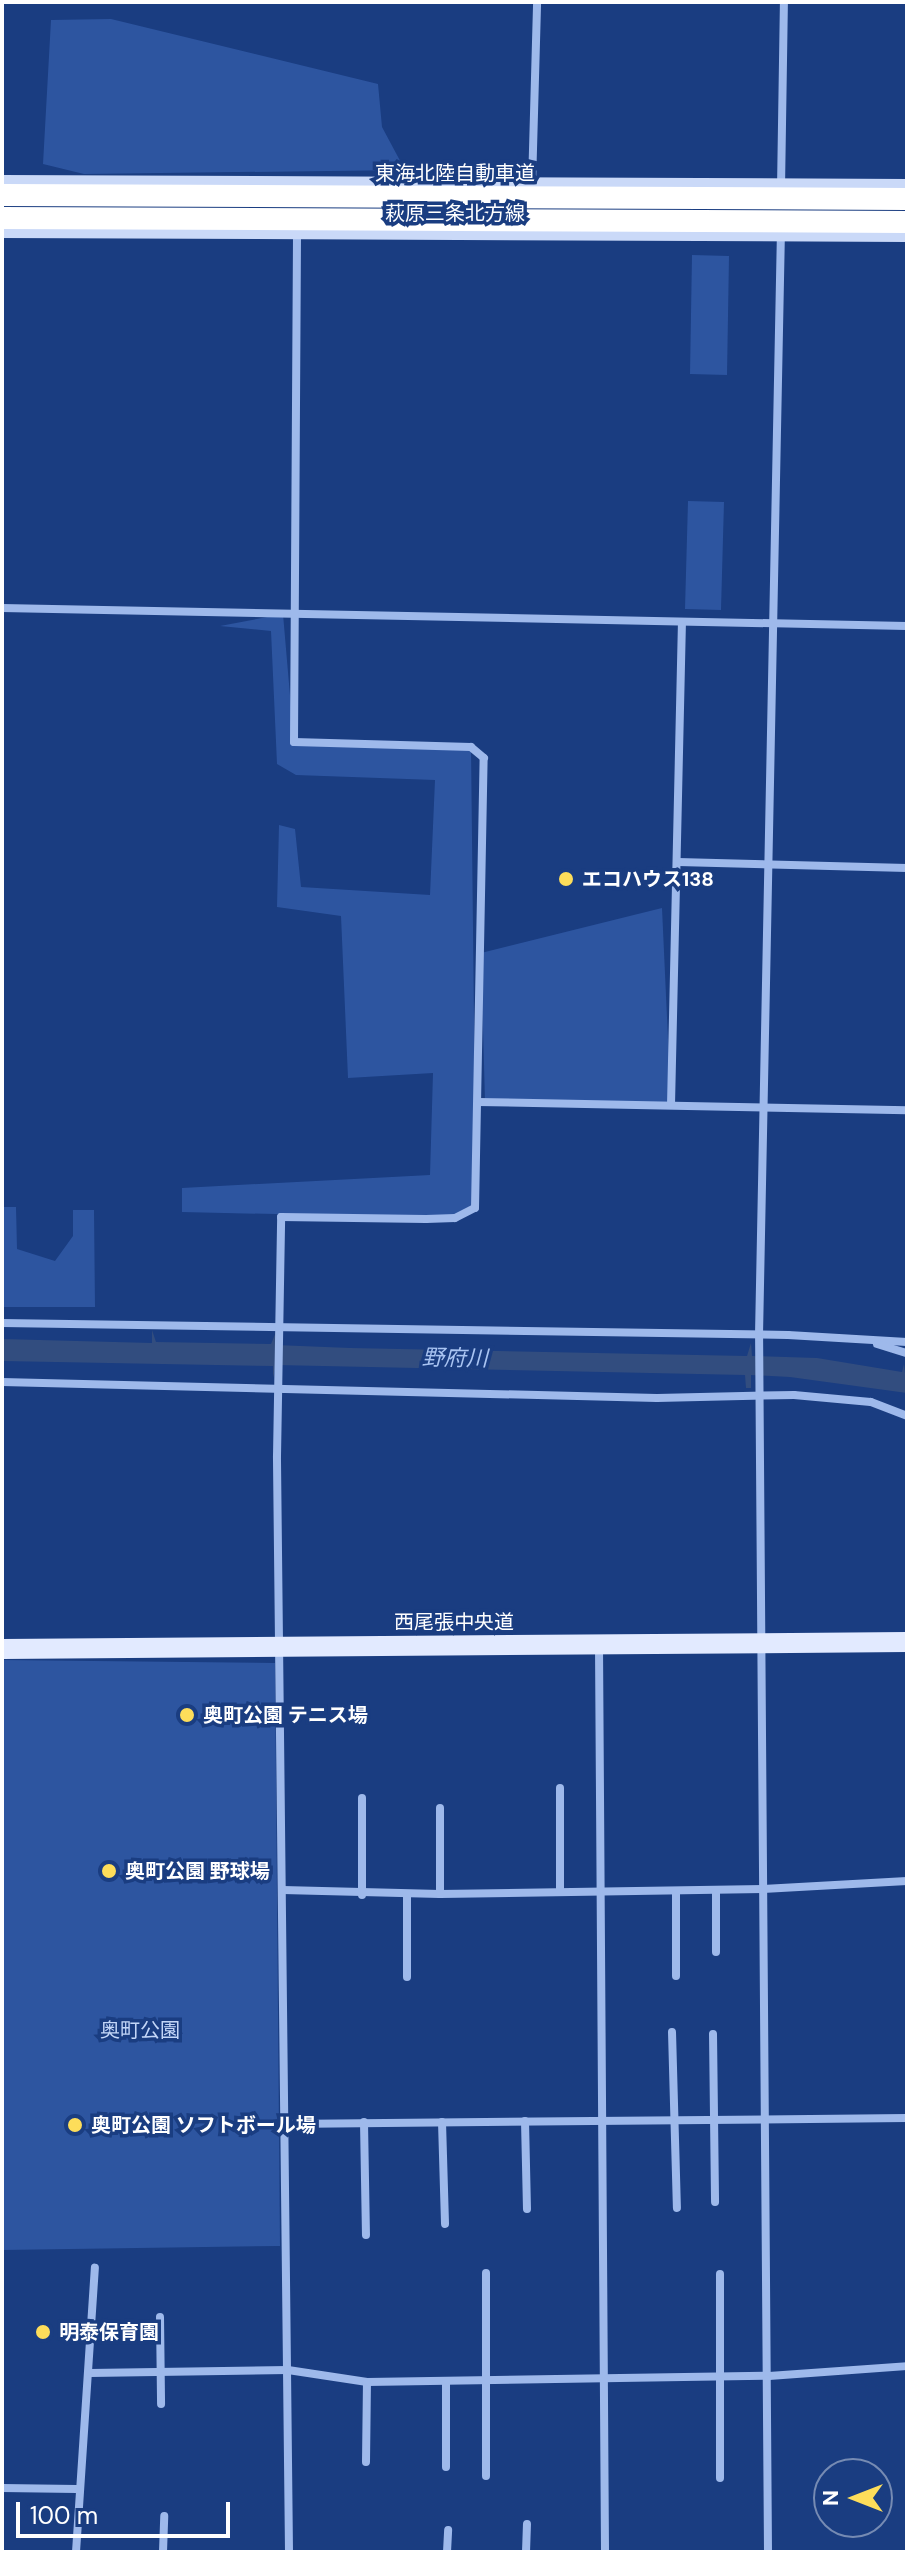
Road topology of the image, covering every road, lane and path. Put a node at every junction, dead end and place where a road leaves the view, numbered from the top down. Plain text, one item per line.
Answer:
1 (537, 2) edge
2 (784, 2) edge
3 (2, 183) edge
4 (532, 185) junction
5 (781, 186) junction
6 (907, 187) edge
7 (2, 195) edge
8 (907, 199) edge
9 (2, 218) edge
10 (907, 222) edge
11 (2, 230) edge
12 (297, 232) junction
13 (781, 234) junction
14 (907, 234) edge
15 (2, 608) edge
16 (295, 614) junction
17 (682, 622) junction
18 (775, 623) junction
19 (907, 626) edge
20 (678, 862) junction
21 (770, 865) junction
22 (907, 868) edge
23 (478, 1102) junction
24 (671, 1105) junction
25 (766, 1107) junction
26 (907, 1110) edge
27 (2, 1323) edge
28 (277, 1326) junction
29 (759, 1335) junction
30 (859, 1339) junction
31 (907, 1342) edge
32 (907, 1353) edge
33 (2, 1382) edge
34 (277, 1388) junction
35 (760, 1395) junction
36 (907, 1416) edge
37 (907, 1642) edge
38 (759, 1645) junction
39 (599, 1646) junction
40 (283, 1647) junction
41 (2, 1649) edge
42 (560, 1788) dead end
43 (362, 1798) dead end
44 (440, 1808) dead end
45 (907, 1881) edge
46 (763, 1889) junction
47 (283, 1890) junction
48 (716, 1890) junction
49 (676, 1891) junction
50 (560, 1892) junction
51 (603, 1892) junction
52 (407, 1894) junction
53 (440, 1894) junction
54 (362, 1895) junction
55 (716, 1952) dead end
56 (676, 1976) dead end
57 (407, 1977) dead end
58 (672, 2032) dead end
59 (713, 2034) dead end
60 (907, 2118) edge
61 (672, 2120) junction
62 (525, 2121) junction
63 (601, 2121) junction
64 (712, 2121) junction
65 (364, 2122) junction
66 (442, 2122) junction
67 (761, 2123) junction
68 (285, 2124) junction
69 (715, 2202) dead end
70 (677, 2208) dead end
71 (527, 2209) dead end
72 (445, 2224) dead end
73 (366, 2235) dead end
74 (95, 2268) dead end
75 (486, 2273) dead end
76 (720, 2274) dead end
77 (160, 2317) dead end
78 (907, 2366) edge
79 (161, 2370) junction
80 (288, 2370) junction
81 (90, 2373) junction
82 (769, 2376) junction
83 (720, 2377) junction
84 (607, 2379) junction
85 (486, 2380) junction
86 (446, 2381) junction
87 (367, 2382) junction
88 (161, 2404) dead end
89 (366, 2462) dead end
90 (446, 2467) dead end
91 (486, 2476) dead end
92 (720, 2478) dead end
93 (2, 2488) edge
94 (77, 2489) junction
95 (164, 2516) dead end
96 (527, 2524) dead end
97 (448, 2530) dead end
98 (76, 2552) edge
99 (163, 2552) edge
100 (289, 2552) edge
101 (447, 2552) edge
102 (526, 2552) edge
103 (605, 2552) edge
104 (768, 2552) edge

1 - 4 street
2 - 5 street
3 - 4 main road, 萩原三条北方線
4 - 5 main road, 萩原三条北方線
5 - 6 main road, 萩原三条北方線
5 - 13 street
7 - 8 highway, 東海北陸自動車道, bridge
9 - 10 highway, bridge
11 - 12 main road, 萩原三条北方線
12 - 13 main road, 萩原三条北方線
12 - 16 street
13 - 14 main road, 萩原三条北方線
13 - 18 street
15 - 16 street
16 - 17 street
16 - 23 street
17 - 18 street
17 - 20 street
18 - 19 street
18 - 21 street
20 - 21 street
20 - 24 street
21 - 22 street
21 - 25 street
23 - 24 street
23 - 28 street
24 - 25 street
25 - 26 street
25 - 29 street
27 - 28 street
28 - 29 street
28 - 34 street
29 - 30 street
29 - 35 street
30 - 31 street
30 - 32 street
33 - 34 street
34 - 35 street
34 - 40 street
35 - 36 street
35 - 38 street
37 - 38 main road, 西尾張中央道
38 - 39 main road, 西尾張中央道
38 - 46 street
39 - 40 main road, 西尾張中央道
39 - 51 street
40 - 41 main road, 西尾張中央道
40 - 47 street
42 - 50 street
43 - 54 street
44 - 53 street
45 - 46 street
46 - 48 street
46 - 67 street
47 - 54 street
47 - 68 street
48 - 49 street
48 - 55 street
49 - 51 street
49 - 56 street
50 - 51 street
50 - 53 street
51 - 63 street
52 - 53 street
52 - 54 street
52 - 57 street
58 - 61 street
59 - 64 street
60 - 67 street
61 - 63 street
61 - 64 street
61 - 70 street
62 - 63 street
62 - 66 street
62 - 71 street
63 - 84 street
64 - 67 street
64 - 69 street
65 - 66 street
65 - 68 street
65 - 73 street
66 - 72 street
67 - 82 street
68 - 80 street
74 - 81 street
75 - 85 street
76 - 83 street
77 - 79 street
78 - 82 street
79 - 80 street
79 - 81 street
79 - 88 street
80 - 87 street
80 - 100 street
81 - 94 street
82 - 83 street
82 - 104 street
83 - 84 street
83 - 92 street
84 - 85 street
84 - 103 street
85 - 86 street
85 - 91 street
86 - 87 street
86 - 90 street
87 - 89 street
93 - 94 street
94 - 98 street
95 - 99 street
96 - 102 street
97 - 101 street

